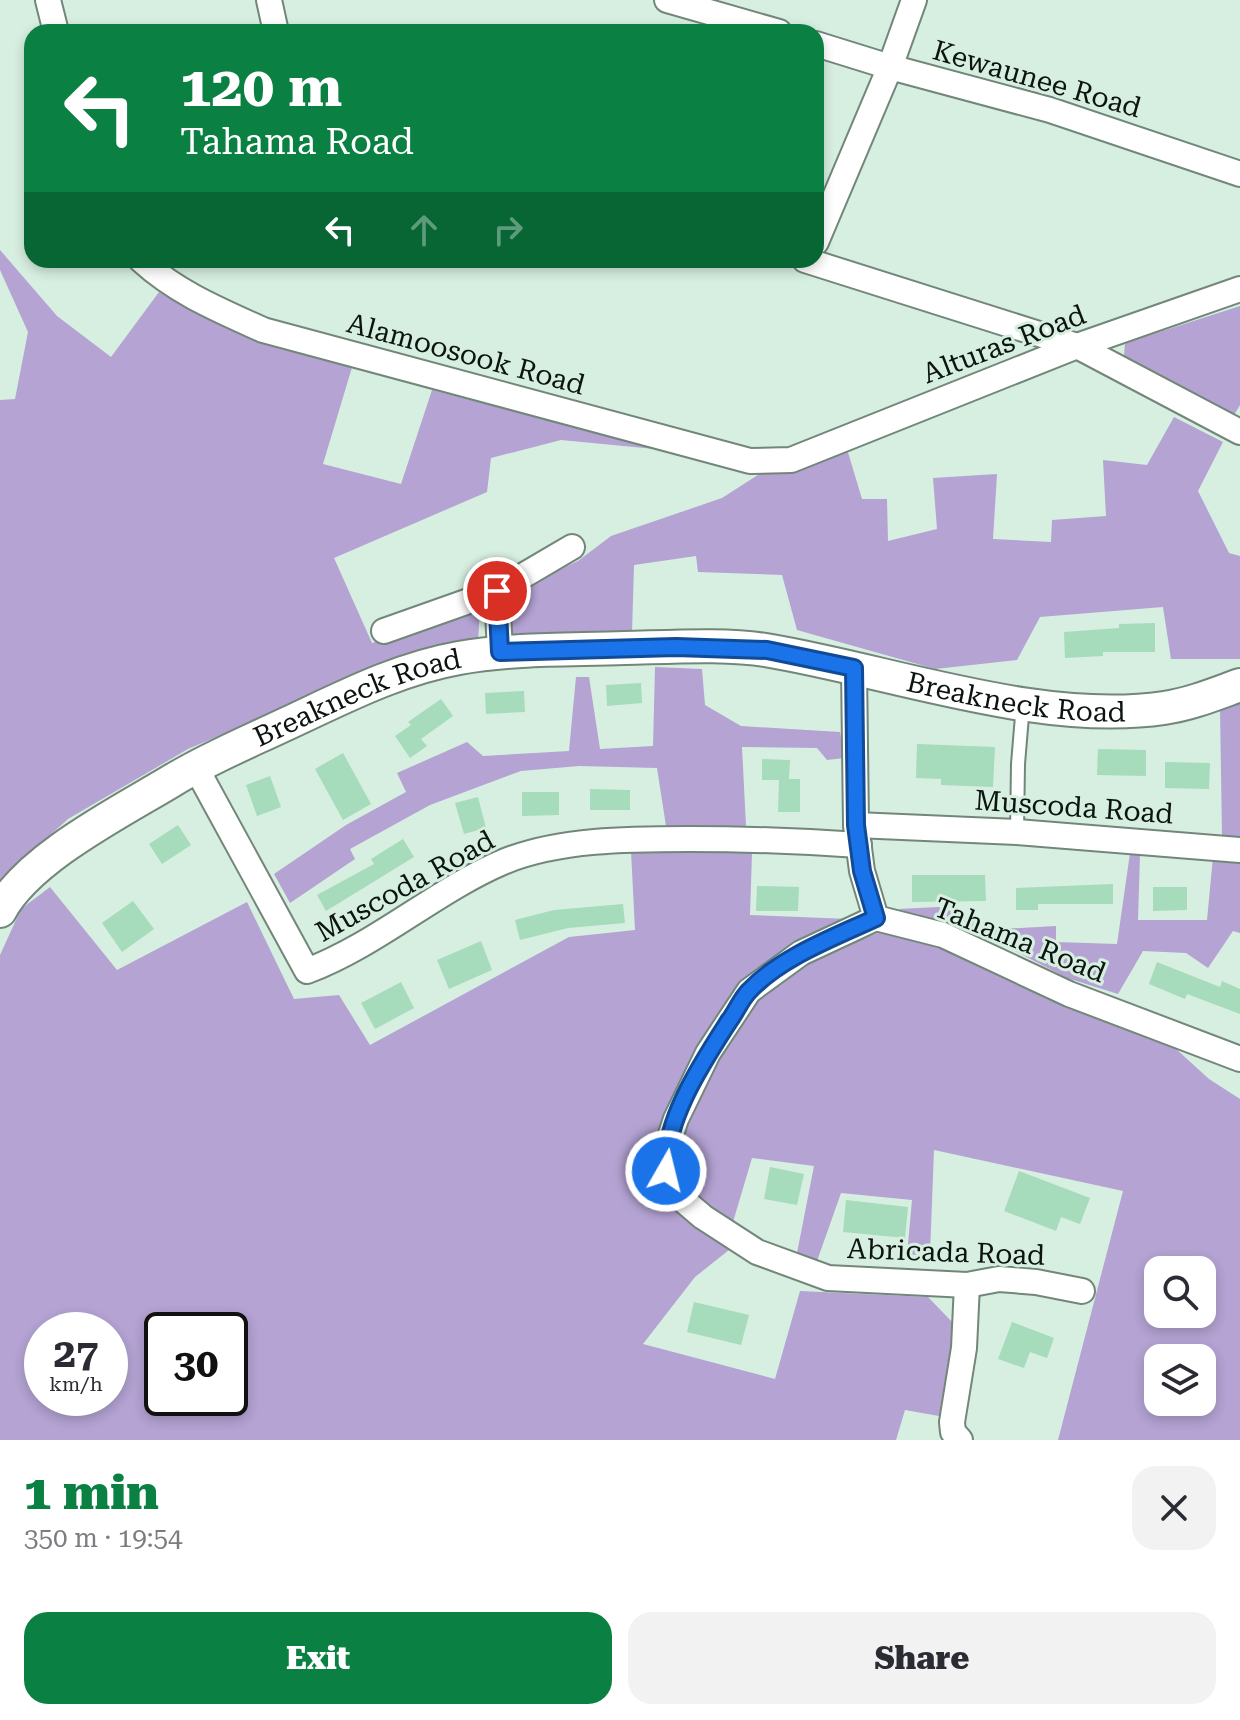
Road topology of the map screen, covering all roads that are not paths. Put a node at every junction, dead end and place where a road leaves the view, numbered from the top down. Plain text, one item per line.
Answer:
1 (48, 0) edge
2 (269, 0) edge
3 (667, 0) edge
4 (914, 0) edge
5 (54, 24) edge
6 (274, 24) edge
7 (751, 24) edge
8 (824, 46) edge
9 (890, 67) junction
10 (1240, 174) edge
11 (824, 223) edge
12 (824, 265) edge
13 (150, 268) edge
14 (1240, 289) edge
15 (1077, 346) junction
16 (1240, 432) edge
17 (791, 460) joint
18 (572, 547) dead end
19 (497, 591) junction
20 (384, 631) dead end
21 (500, 652) junction
22 (854, 668) junction
23 (1240, 685) edge
24 (1024, 703) junction
25 (195, 766) junction
26 (1017, 832) junction
27 (858, 835) junction
28 (1240, 850) edge
29 (0, 911) edge
30 (876, 918) junction
31 (1240, 1059) edge
32 (967, 1285) junction
33 (1082, 1291) dead end
34 (960, 1440) edge

1 - 5 street
2 - 6 street
3 - 7 street
4 - 9 street
8 - 9 street, Kewaunee Road
9 - 10 street, Kewaunee Road
9 - 11 street
12 - 15 street
13 - 17 street, Alamoosook Road
14 - 15 street, Alturas Road
15 - 16 street
15 - 17 street, Alturas Road
18 - 19 street
19 - 20 street
19 - 21 street
21 - 22 street, Breakneck Road
21 - 25 street, Breakneck Road
22 - 24 street, Breakneck Road
22 - 27 street
23 - 24 street, Breakneck Road
24 - 26 lane
25 - 27 street, Muscoda Road
25 - 29 street, Breakneck Road
26 - 27 street, Muscoda Road
26 - 28 street, Muscoda Road
27 - 30 street
30 - 31 street, Tahama Road
30 - 32 street, Abricada Road
32 - 33 street, Abricada Road
32 - 34 street

